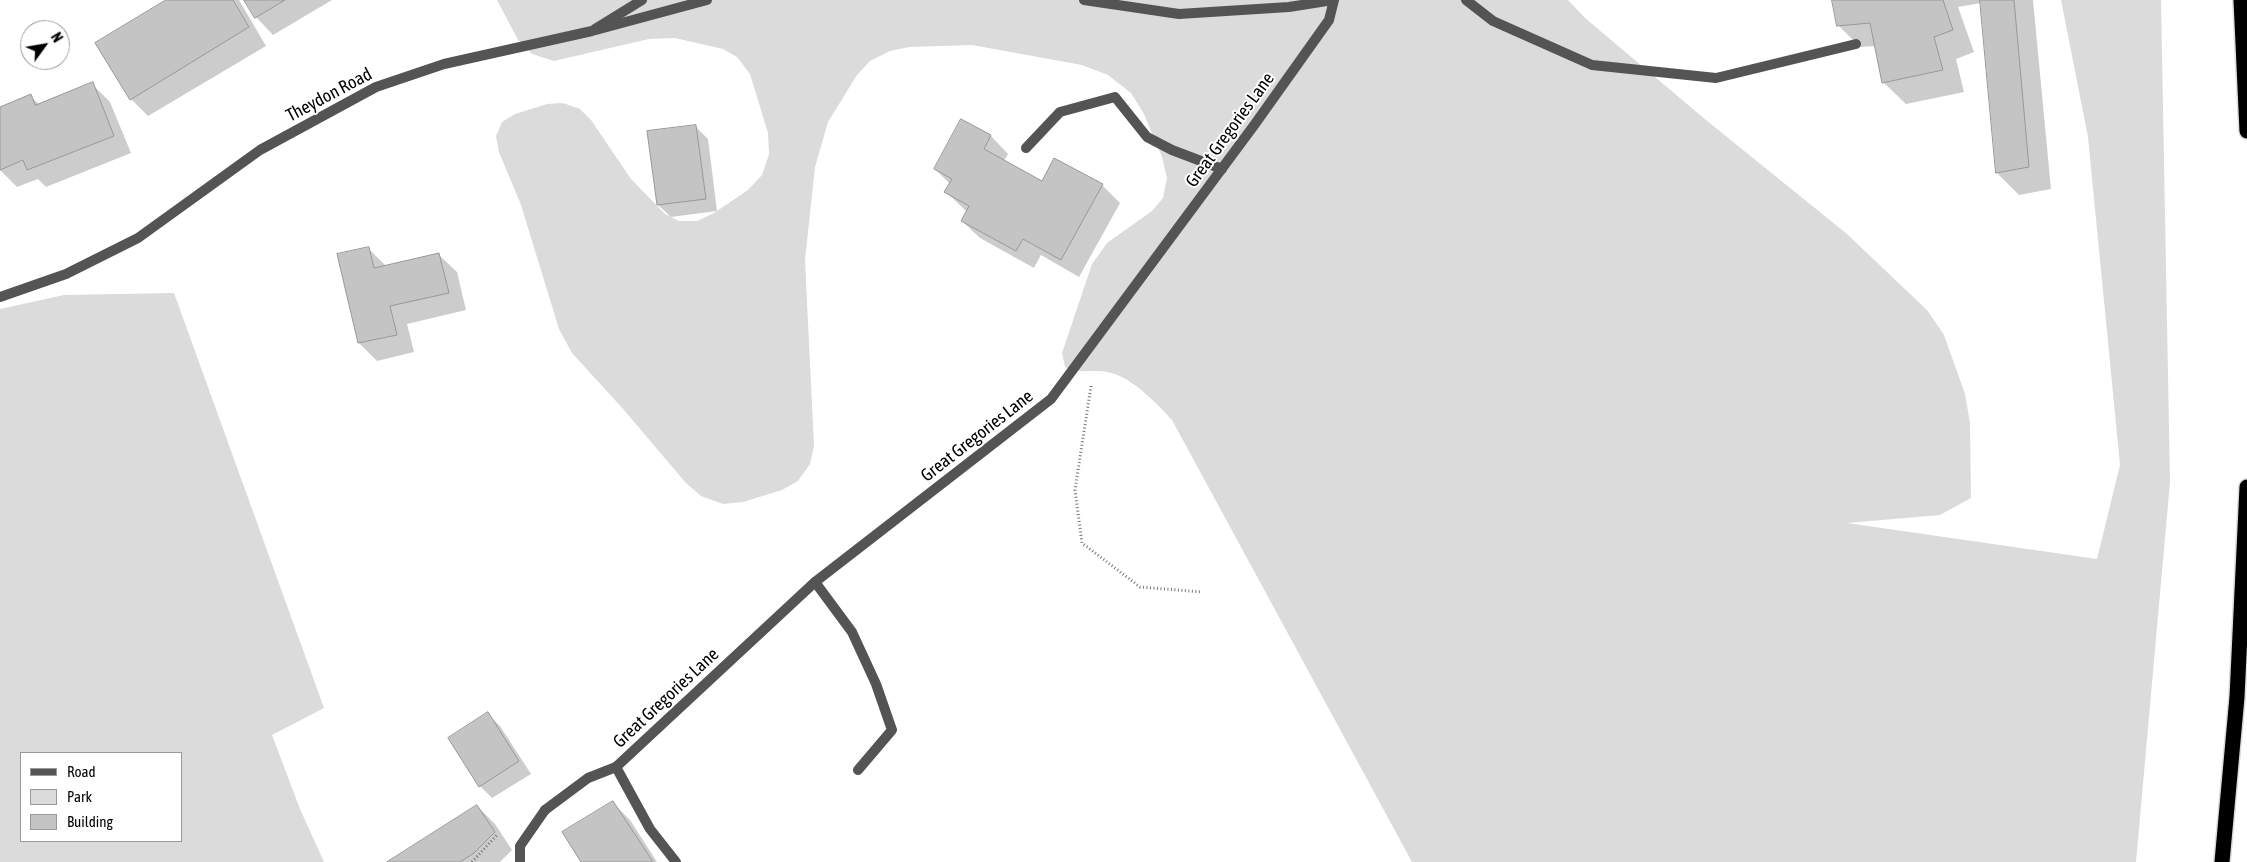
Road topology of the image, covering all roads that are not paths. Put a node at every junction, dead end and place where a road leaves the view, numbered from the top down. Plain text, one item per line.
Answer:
1 (642, 0) edge
2 (707, 0) edge
3 (1084, 0) edge
4 (1333, 0) edge
5 (1466, 0) edge
6 (2241, 0) edge
7 (592, 31) junction
8 (1856, 44) dead end
9 (2247, 131) edge
10 (1026, 148) dead end
11 (1222, 169) junction
12 (0, 297) edge
13 (2247, 487) edge
14 (815, 582) junction
15 (616, 767) junction
16 (858, 770) dead end
17 (520, 862) edge
18 (676, 862) edge
19 (2222, 862) edge

1 - 7 street
2 - 7 street, Theydon Road
3 - 4 street
4 - 11 street, Great Gregories Lane
5 - 8 street
6 - 9 highway
7 - 12 street, Theydon Road
10 - 11 street
11 - 14 street, Great Gregories Lane
13 - 19 highway
14 - 15 street, Great Gregories Lane
14 - 16 street
15 - 17 street, Great Gregories Lane
15 - 18 street

